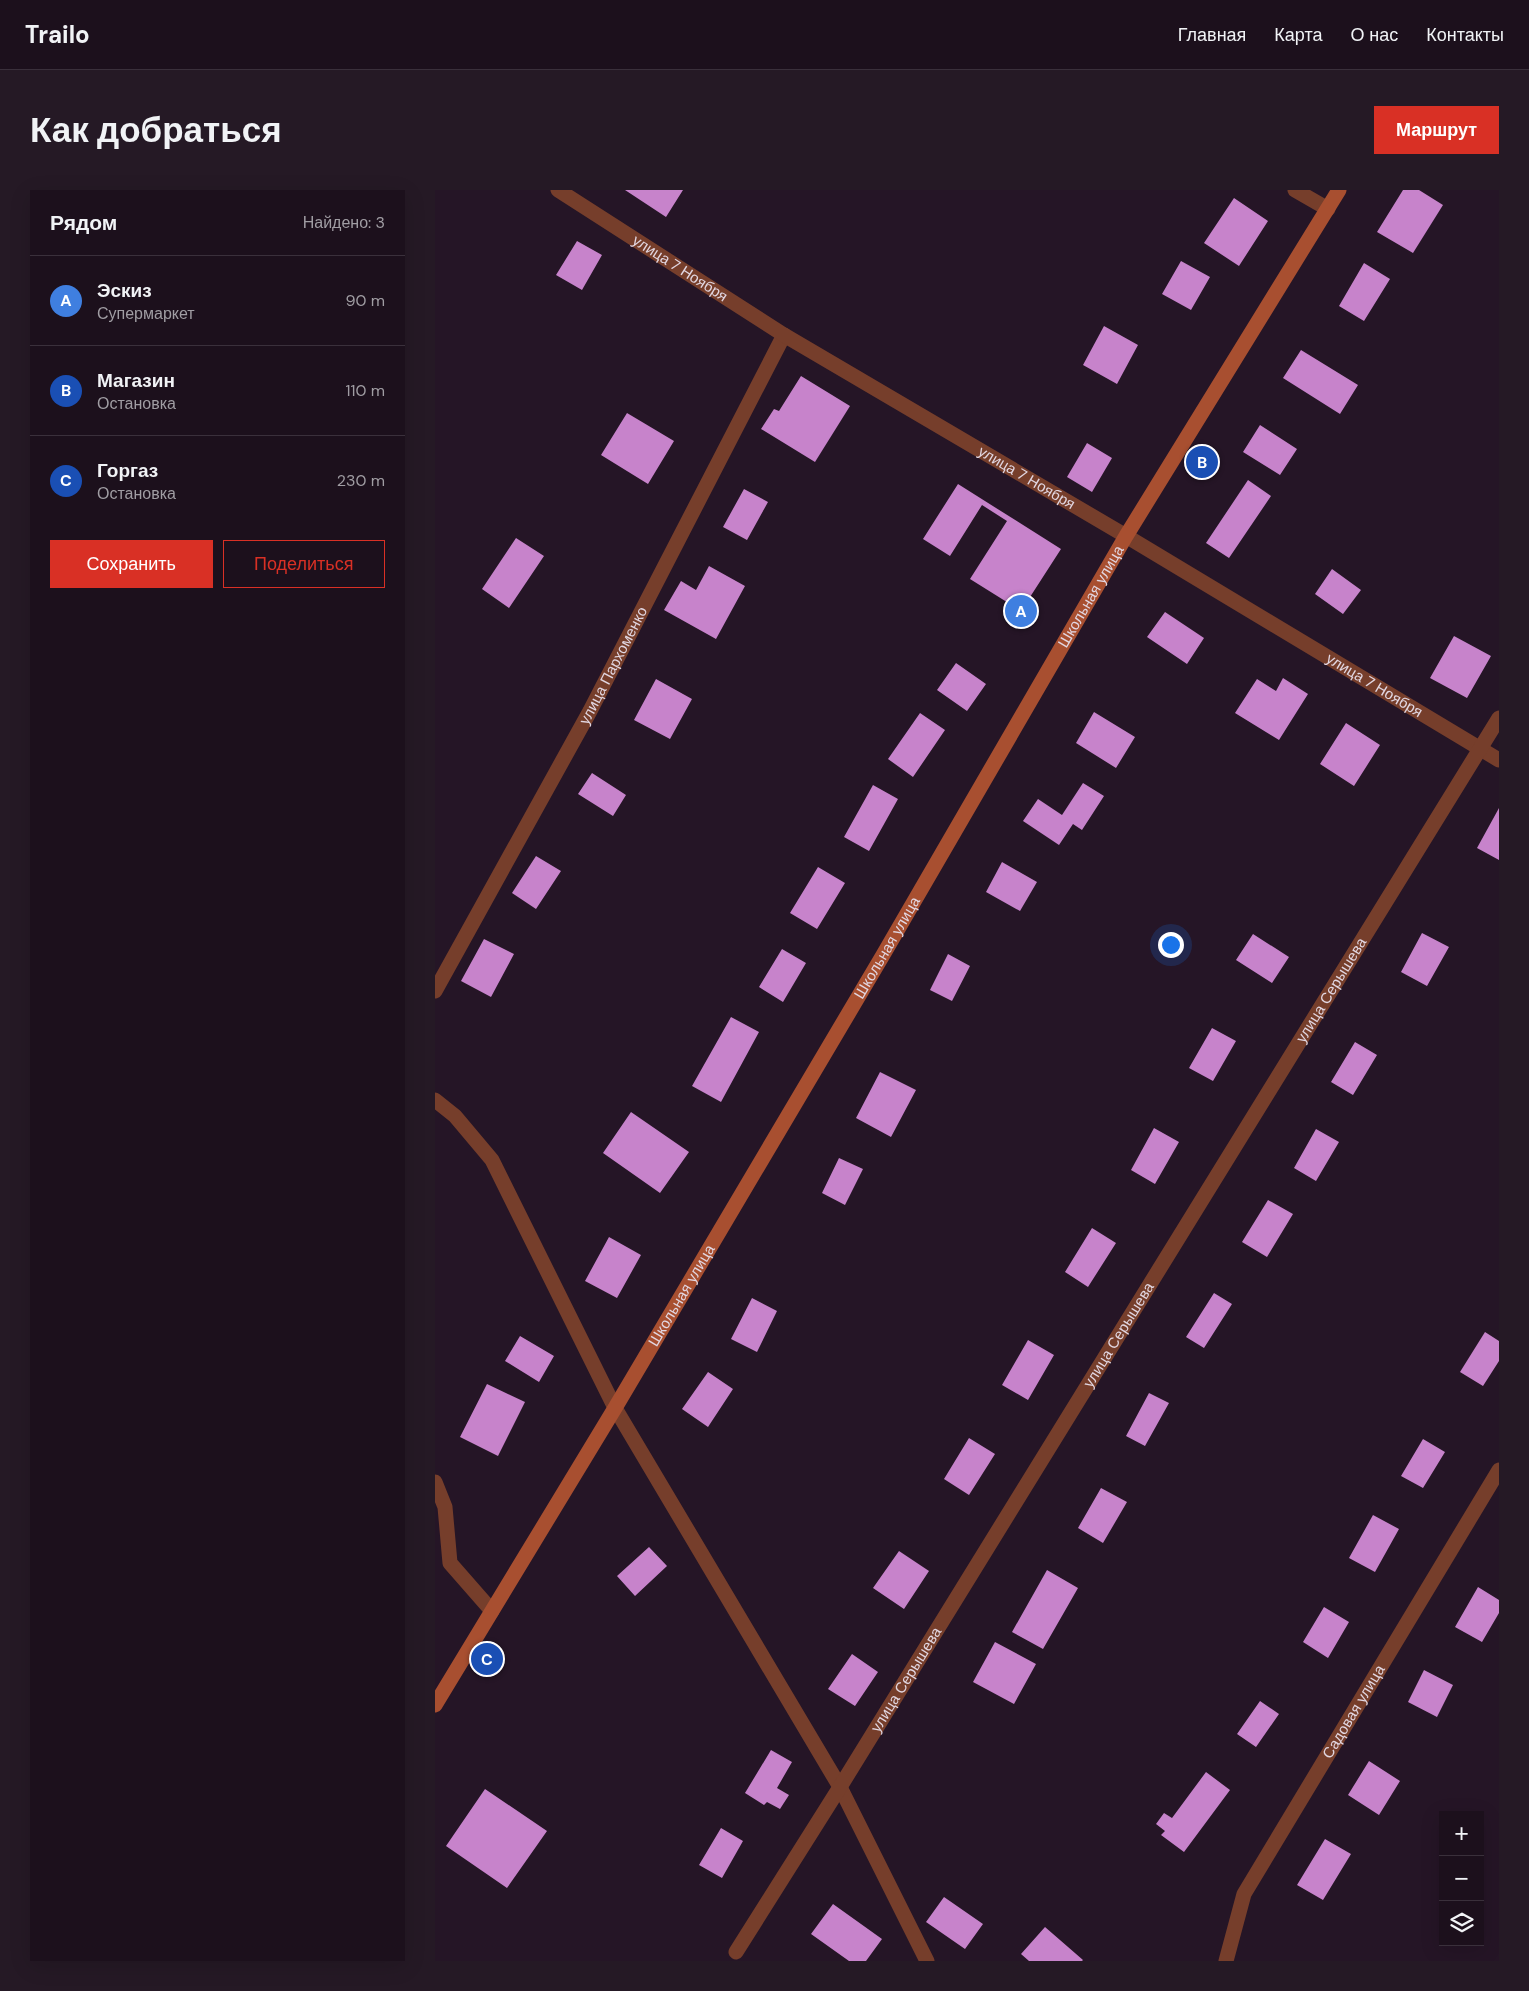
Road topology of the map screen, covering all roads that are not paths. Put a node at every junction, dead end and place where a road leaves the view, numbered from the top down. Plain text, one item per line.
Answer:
1 (558, 190) edge
2 (1295, 190) edge
3 (1339, 190) edge
4 (1328, 209) junction
5 (784, 335) junction
6 (1125, 536) junction
7 (1499, 718) edge
8 (1480, 748) junction
9 (1499, 760) edge
10 (435, 991) edge
11 (435, 1100) edge
12 (615, 1408) junction
13 (1499, 1470) edge
14 (435, 1482) edge
15 (492, 1611) junction
16 (435, 1706) edge
17 (840, 1787) junction
18 (736, 1952) dead end
19 (927, 1961) edge
20 (1226, 1961) edge

1 - 5 street, улица 7 Ноября
2 - 4 street
3 - 4 main road, Школьная улица
4 - 6 main road, Школьная улица
5 - 6 street, улица 7 Ноября
5 - 10 street, улица Пархоменко
6 - 8 street, улица 7 Ноября
6 - 12 main road, Школьная улица
7 - 8 street, улица Серышева
8 - 9 street, улица 7 Ноября
8 - 17 street, улица Серышева
11 - 12 street
12 - 15 main road, Школьная улица
12 - 17 street
13 - 20 street, Садовая улица
14 - 15 street
15 - 16 main road, Школьная улица
17 - 18 street, улица Серышева
17 - 19 street

